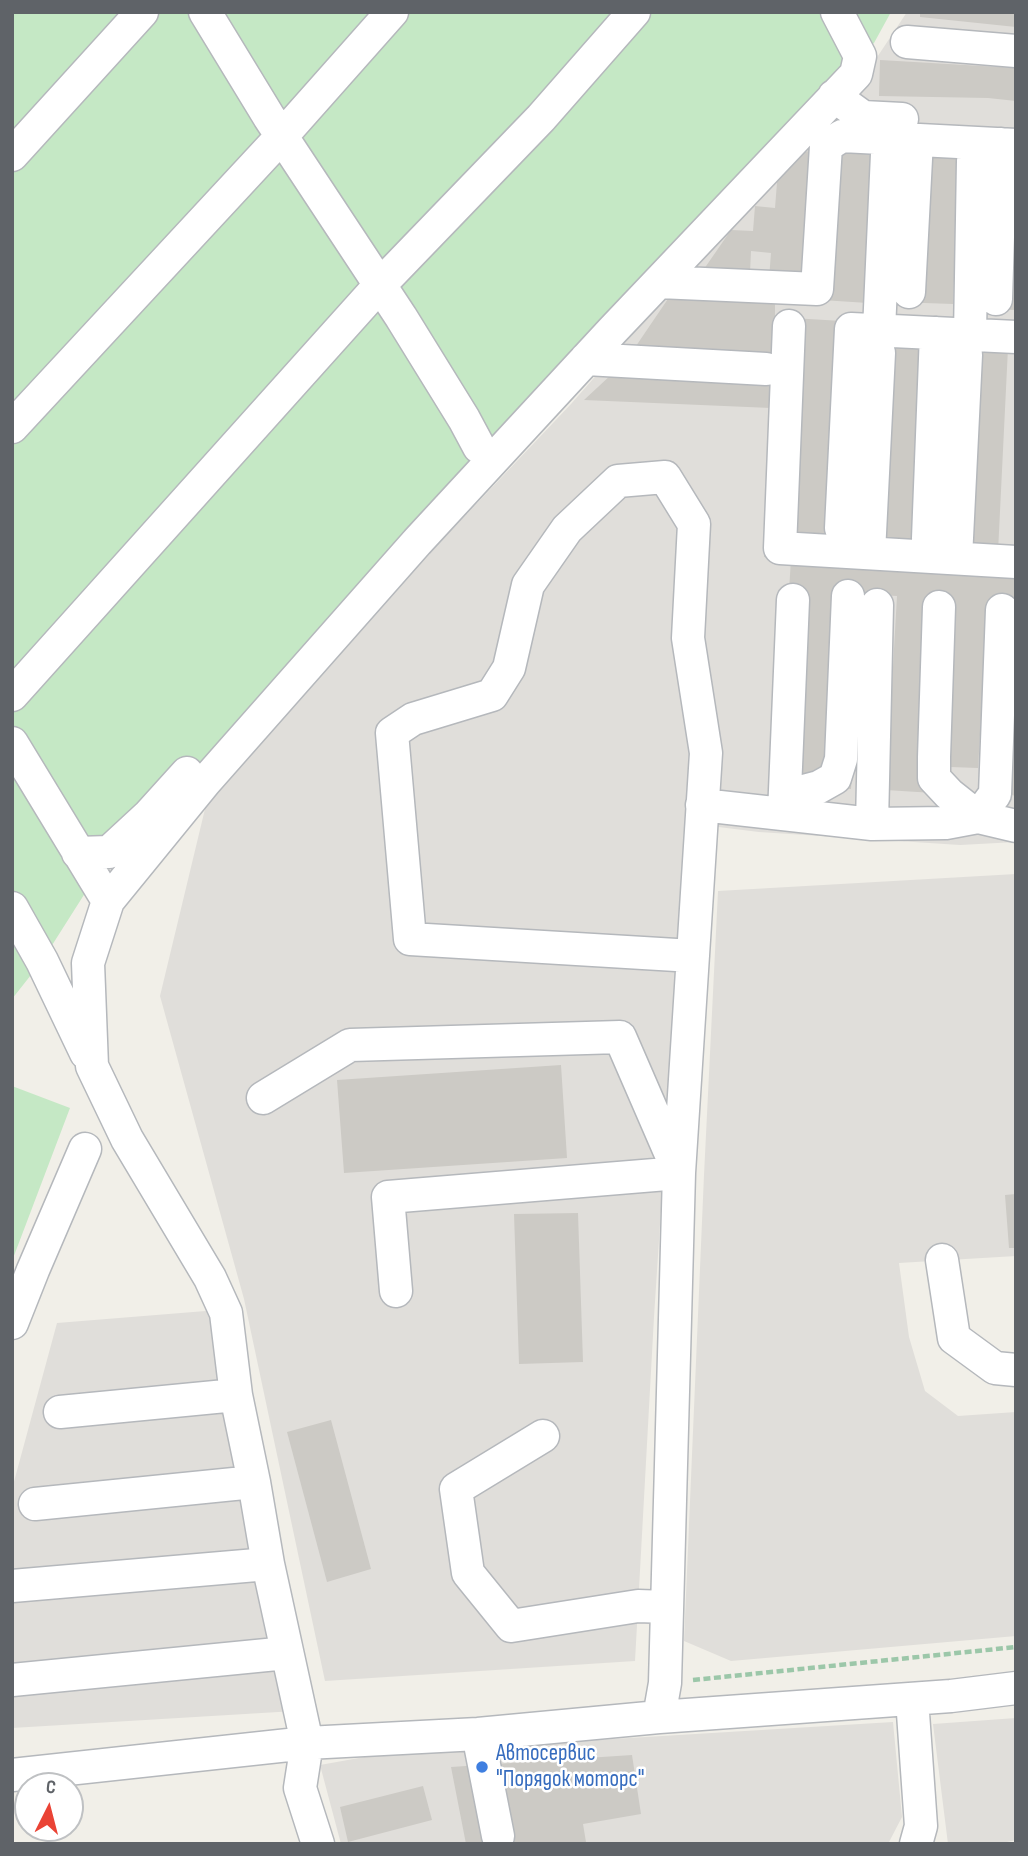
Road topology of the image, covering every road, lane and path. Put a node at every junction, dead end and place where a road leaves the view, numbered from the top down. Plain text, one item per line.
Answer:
1 (142, 12) edge
2 (205, 12) edge
3 (392, 12) edge
4 (634, 12) edge
5 (837, 12) edge
6 (852, 40) junction
7 (907, 41) dead end
8 (1016, 51) edge
9 (834, 96) junction
10 (282, 136) junction
11 (1011, 137) edge
12 (917, 140) junction
13 (887, 153) dead end
14 (12, 155) edge
15 (973, 161) dead end
16 (659, 282) junction
17 (380, 285) junction
18 (909, 292) dead end
19 (996, 299) dead end
20 (789, 326) dead end
21 (936, 333) junction
22 (1016, 337) edge
23 (879, 342) junction
24 (968, 345) junction
25 (586, 359) junction
26 (766, 369) dead end
27 (12, 427) edge
28 (479, 447) junction
29 (841, 528) dead end
30 (928, 538) dead end
31 (869, 553) junction
32 (956, 558) junction
33 (1016, 562) edge
34 (793, 600) dead end
35 (939, 607) dead end
36 (1002, 610) dead end
37 (12, 695) edge
38 (12, 743) edge
39 (702, 805) junction
40 (785, 805) junction
41 (978, 817) junction
42 (872, 824) junction
43 (1016, 826) edge
44 (78, 853) junction
45 (108, 901) junction
46 (12, 908) edge
47 (693, 956) junction
48 (92, 1066) junction
49 (264, 1098) dead end
50 (85, 1149) dead end
51 (679, 1172) junction
52 (942, 1260) dead end
53 (23, 1274) edge
54 (396, 1292) dead end
55 (12, 1323) edge
56 (1016, 1370) edge
57 (236, 1395) junction
58 (60, 1412) dead end
59 (542, 1436) dead end
60 (254, 1482) junction
61 (35, 1504) dead end
62 (268, 1564) junction
63 (12, 1586) edge
64 (667, 1607) junction
65 (287, 1653) junction
66 (12, 1679) edge
67 (1016, 1688) edge
68 (912, 1699) junction
69 (659, 1717) junction
70 (478, 1734) junction
71 (307, 1743) junction
72 (12, 1775) edge
73 (499, 1836) dead end
74 (318, 1844) edge
75 (916, 1844) edge

1 - 14 street
2 - 10 street
3 - 10 street
4 - 17 street
5 - 6 street
6 - 9 street
6 - 28 street
7 - 8 street
9 - 11 street
9 - 16 street
10 - 17 street
10 - 27 street
11 - 12 street
11 - 19 street
12 - 16 street
12 - 18 street
13 - 23 street
15 - 24 street
16 - 25 street
17 - 28 street
17 - 37 street
20 - 31 street
21 - 23 street
21 - 24 street
21 - 30 street
22 - 24 street
23 - 29 street
23 - 31 street
24 - 32 street
25 - 26 street
25 - 45 street
28 - 44 street
31 - 32 street
32 - 33 street
34 - 40 street
35 - 41 street
36 - 41 street
38 - 44 street
39 - 40 street
39 - 47 street
39 - 47 street
40 - 42 street
40 - 42 street
41 - 42 street
41 - 43 street
44 - 45 street
45 - 48 street
46 - 48 street
47 - 51 street
48 - 57 street
49 - 51 street
50 - 53 street
51 - 54 street
51 - 64 street
52 - 56 street
53 - 55 street
57 - 58 street
57 - 60 street
59 - 64 street
60 - 61 street
60 - 62 street
62 - 63 street
62 - 65 street
64 - 69 street
65 - 66 street
65 - 71 street
67 - 68 street
68 - 69 street
68 - 75 street
69 - 70 street
70 - 71 street
70 - 73 street
71 - 72 street
71 - 74 street

